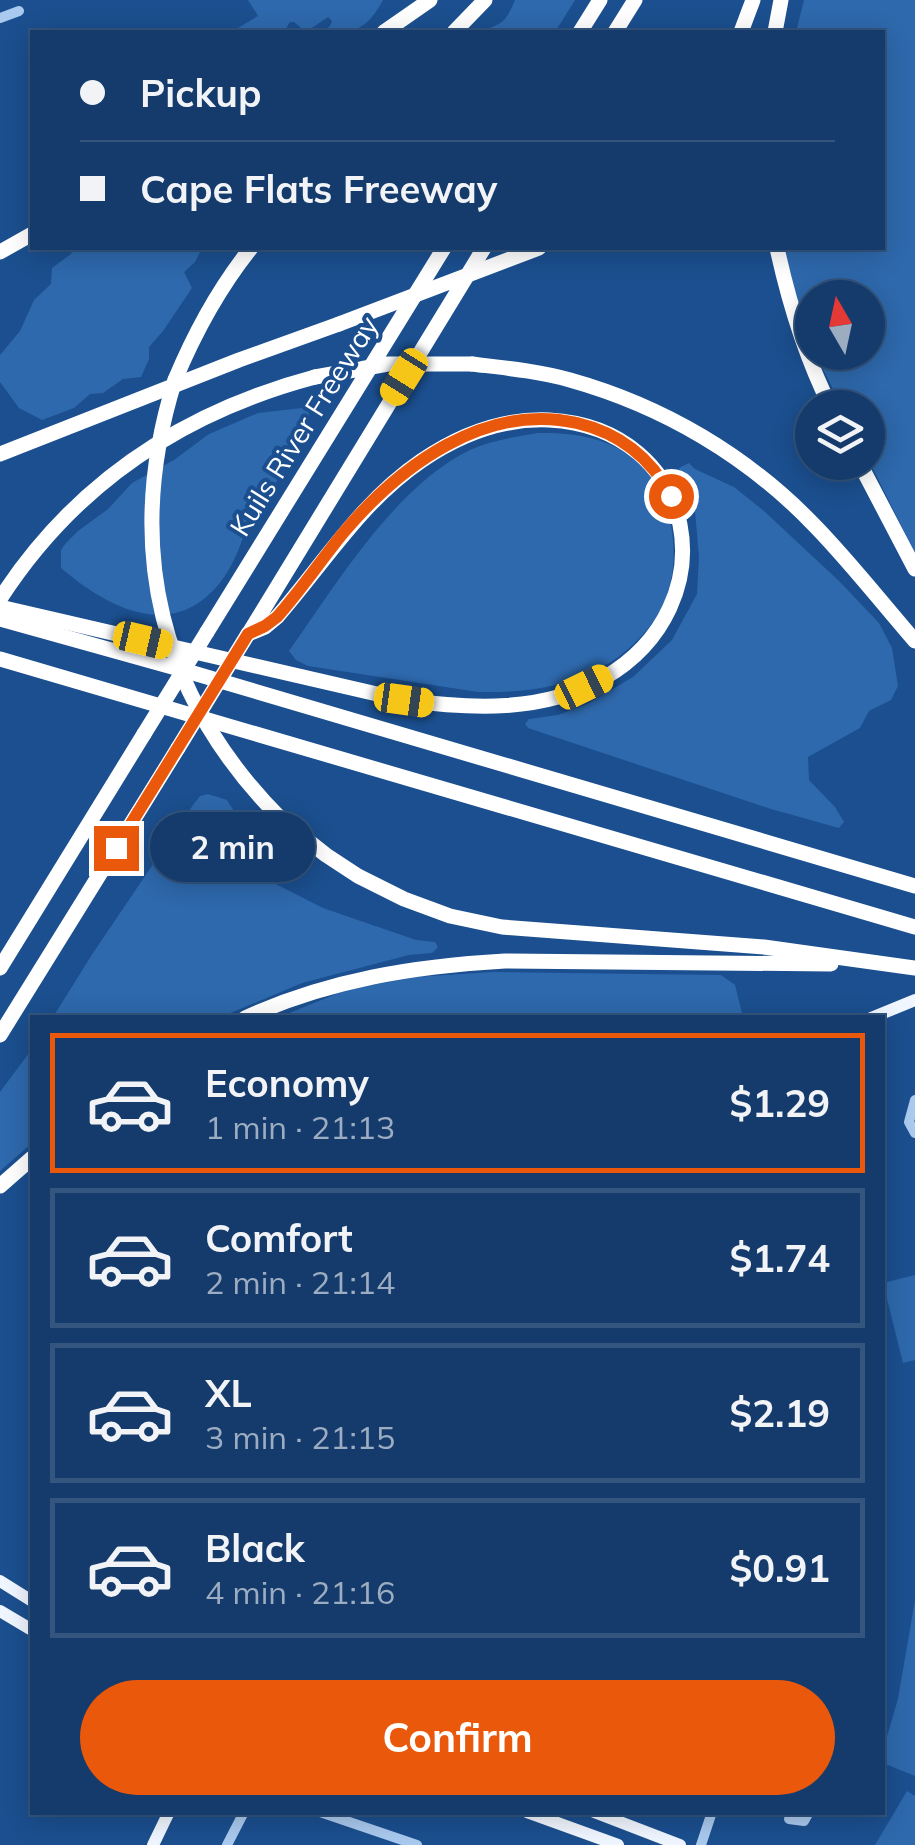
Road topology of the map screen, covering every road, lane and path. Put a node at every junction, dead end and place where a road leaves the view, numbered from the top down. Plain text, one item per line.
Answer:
1 (430, 0) edge
2 (485, 0) edge
3 (600, 0) edge
4 (635, 0) edge
5 (752, 0) edge
6 (782, 0) edge
7 (19, 11) dead end
8 (1, 14) edge
9 (387, 30) edge
10 (456, 30) edge
11 (581, 30) edge
12 (616, 30) edge
13 (741, 30) edge
14 (775, 30) edge
15 (30, 235) edge
16 (249, 250) edge
17 (443, 250) edge
18 (483, 250) edge
19 (534, 250) edge
20 (778, 250) edge
21 (0, 252) edge
22 (822, 390) edge
23 (0, 454) edge
24 (868, 480) edge
25 (915, 569) edge
26 (0, 599) edge
27 (0, 607) edge
28 (0, 619) edge
29 (248, 634) junction
30 (915, 641) edge
31 (0, 659) edge
32 (915, 886) edge
33 (915, 928) edge
34 (875, 962) junction
35 (0, 968) edge
36 (915, 968) edge
37 (915, 1000) edge
38 (252, 1015) edge
39 (877, 1015) edge
40 (0, 1034) edge
41 (915, 1100) edge
42 (915, 1133) edge
43 (30, 1160) edge
44 (0, 1186) edge
45 (0, 1581) edge
46 (30, 1600) edge
47 (0, 1611) edge
48 (30, 1629) edge
49 (167, 1815) edge
50 (242, 1815) edge
51 (329, 1815) edge
52 (534, 1815) edge
53 (602, 1815) edge
54 (711, 1815) edge
55 (807, 1815) edge
56 (789, 1820) dead end
57 (153, 1845) edge
58 (227, 1845) edge
59 (416, 1845) edge
60 (618, 1845) edge
61 (680, 1845) edge
62 (701, 1845) edge

1 - 9 highway
2 - 10 highway
3 - 11 highway
4 - 12 highway
5 - 13 highway
6 - 14 highway
7 - 8 street
15 - 21 highway
16 - 34 highway, bridge
17 - 35 highway, Kuils River Freeway, bridge
18 - 29 highway
19 - 23 highway, bridge
20 - 22 highway
24 - 25 highway
26 - 30 highway, bridge
27 - 29 highway
28 - 32 highway
29 - 40 highway, bridge
31 - 33 highway
34 - 36 highway
34 - 38 highway
37 - 39 main road
41 - 42 street
43 - 44 highway
45 - 46 main road
47 - 48 main road
49 - 57 main road
50 - 58 street
51 - 59 street
52 - 60 main road
53 - 61 main road
54 - 62 street
55 - 56 street

